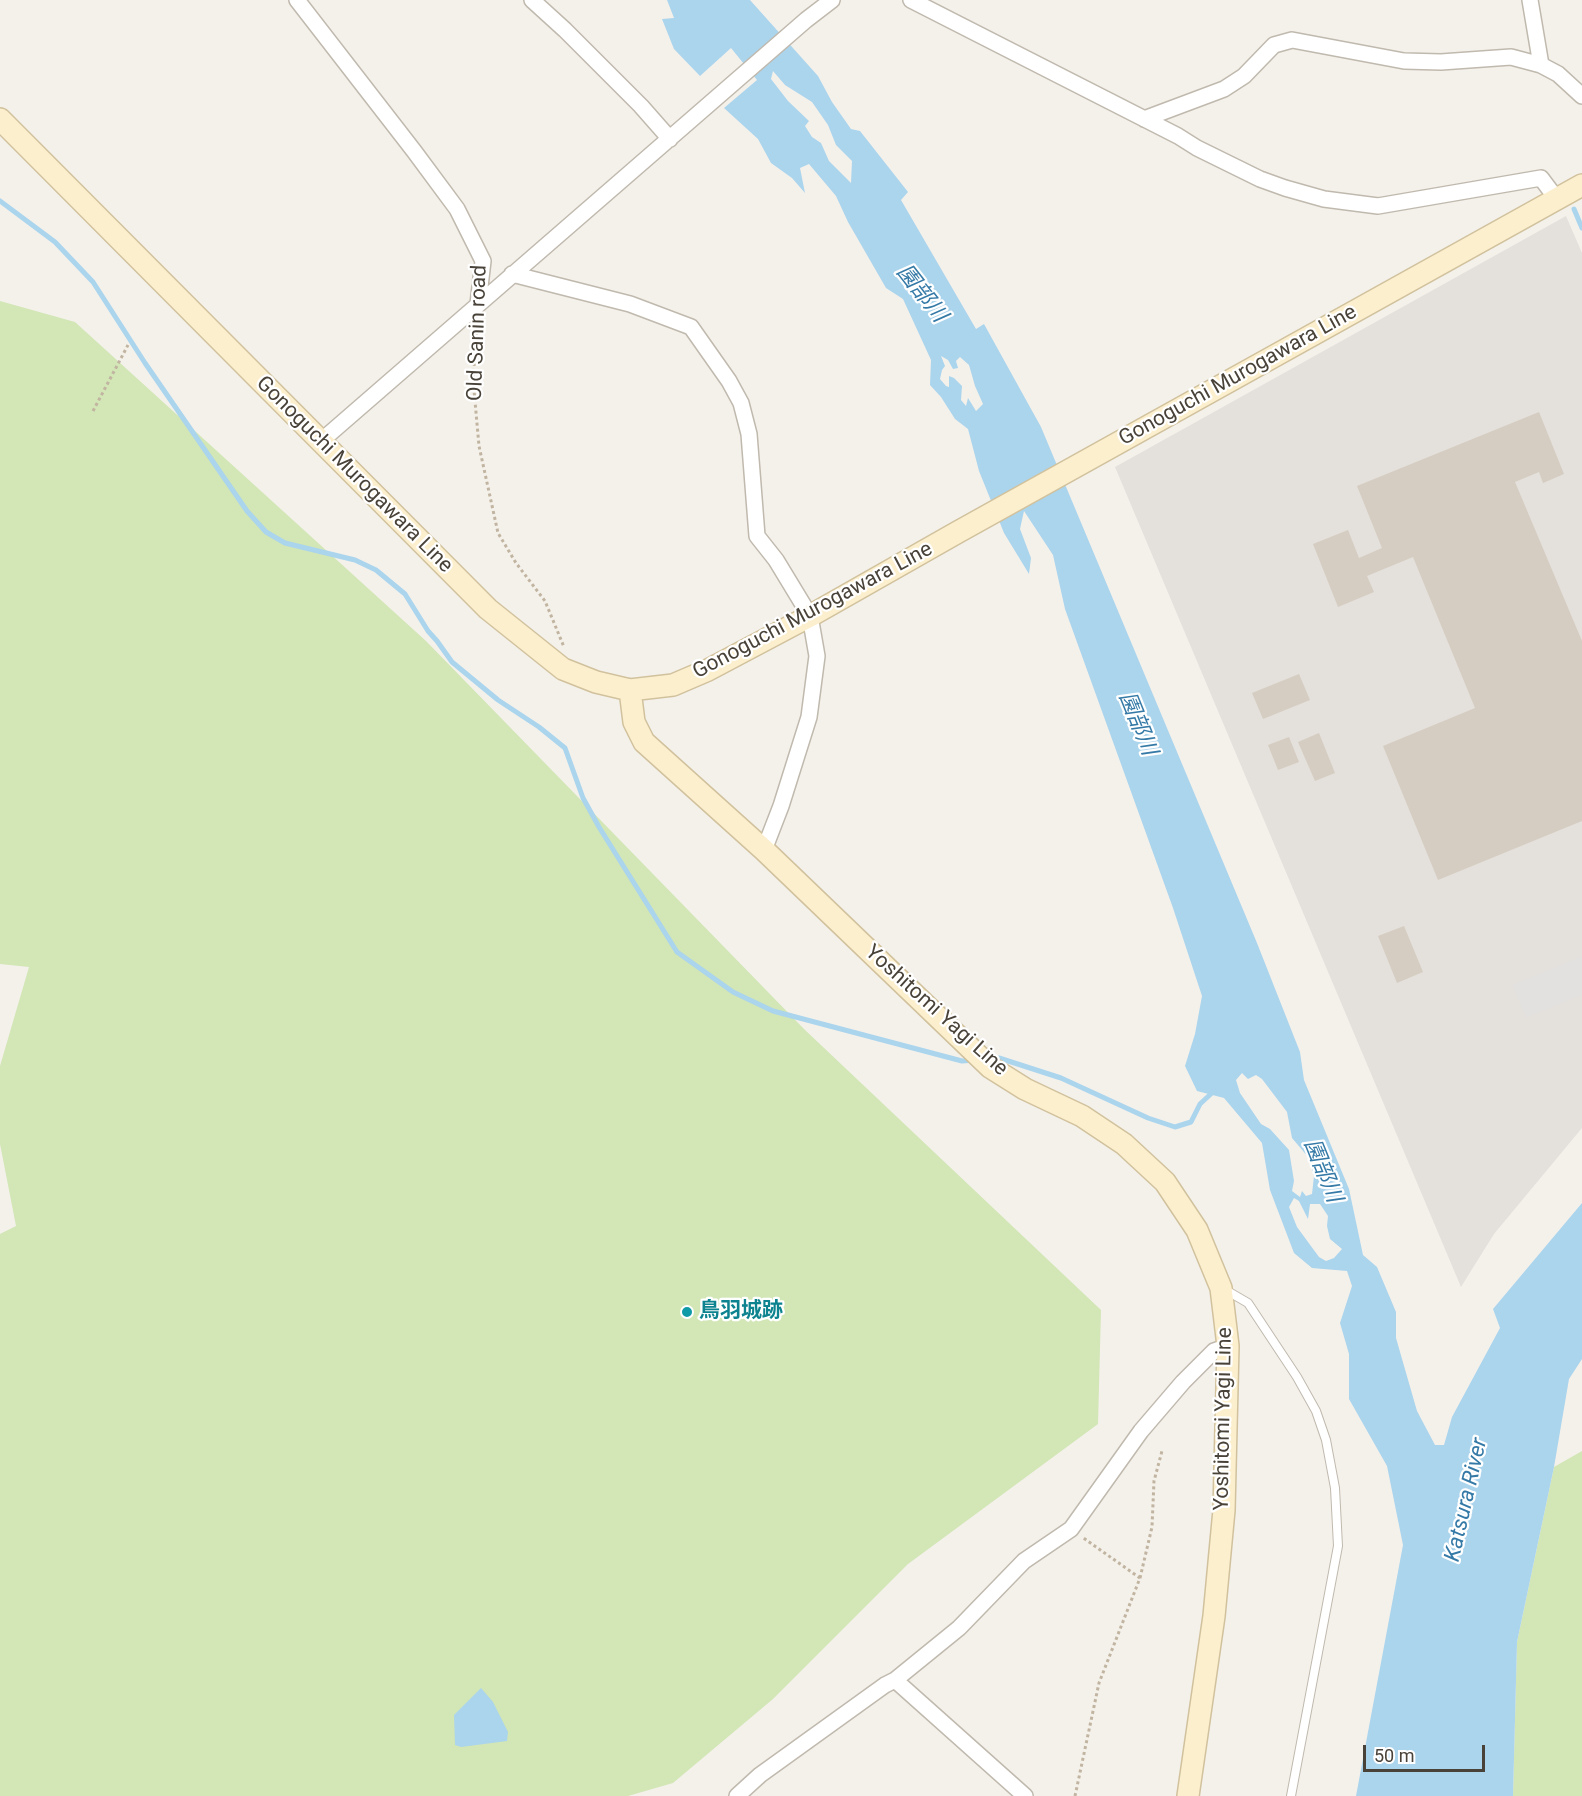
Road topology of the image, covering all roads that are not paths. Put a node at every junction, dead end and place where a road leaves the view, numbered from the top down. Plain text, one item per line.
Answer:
1 (297, 0) edge
2 (532, 0) edge
3 (832, 0) edge
4 (911, 0) edge
5 (1530, 0) edge
6 (1541, 65) junction
7 (1582, 96) edge
8 (0, 119) edge
9 (1144, 119) junction
10 (675, 135) junction
11 (1582, 185) edge
12 (1556, 198) junction
13 (512, 274) junction
14 (478, 304) junction
15 (320, 442) junction
16 (810, 616) junction
17 (630, 690) junction
18 (764, 850) junction
19 (1221, 1288) junction
20 (1228, 1346) junction
21 (895, 1680) junction
22 (737, 1796) edge
23 (1025, 1796) edge
24 (1188, 1796) edge
25 (1291, 1796) edge

1 - 14 street, Old Sanin road
2 - 10 street
3 - 10 street
4 - 9 street
5 - 6 street
6 - 7 street
6 - 9 street
8 - 15 main road, Gonoguchi Murogawara Line
9 - 12 street
10 - 13 street
11 - 12 main road, Gonoguchi Murogawara Line
12 - 16 main road, Gonoguchi Murogawara Line
13 - 14 street
13 - 16 street
14 - 15 street
15 - 17 main road, Gonoguchi Murogawara Line
16 - 17 main road, Gonoguchi Murogawara Line
16 - 18 street
17 - 18 main road, Yoshitomi Yagi Line
18 - 19 main road, Yoshitomi Yagi Line
19 - 20 main road, Yoshitomi Yagi Line
19 - 25 lane
20 - 21 street
20 - 24 main road, Yoshitomi Yagi Line
21 - 22 street
21 - 23 street

